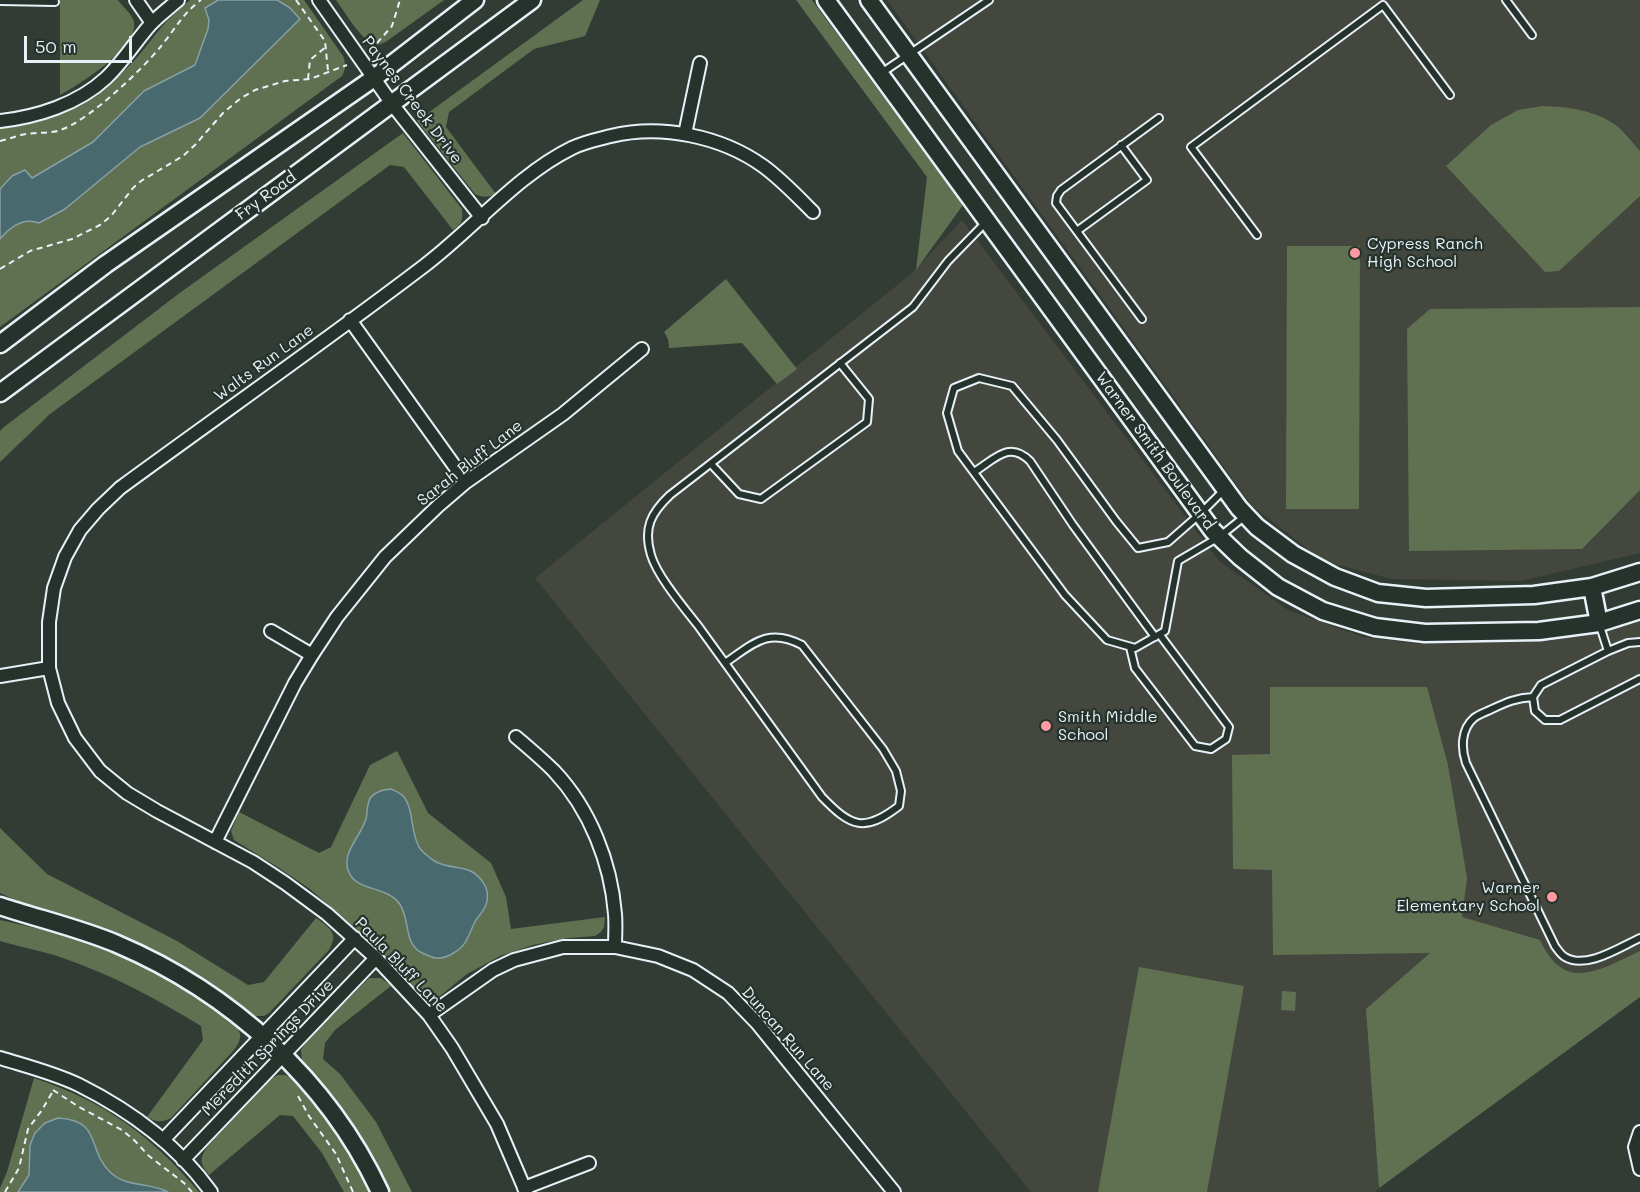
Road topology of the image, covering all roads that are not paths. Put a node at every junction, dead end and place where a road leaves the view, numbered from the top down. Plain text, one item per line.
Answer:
1 (136, 0) edge
2 (178, 0) edge
3 (319, 0) edge
4 (475, 0) edge
5 (532, 0) edge
6 (826, 0) edge
7 (869, 0) edge
8 (989, 0) edge
9 (1506, 0) edge
10 (0, 1) edge
11 (13, 1) edge
12 (55, 2) dead end
13 (152, 23) junction
14 (1532, 35) dead end
15 (908, 54) junction
16 (700, 63) dead end
17 (880, 74) junction
18 (374, 78) junction
19 (1450, 95) dead end
20 (392, 104) junction
21 (1159, 118) dead end
22 (0, 121) edge
23 (685, 134) junction
24 (1121, 145) junction
25 (813, 212) dead end
26 (482, 218) junction
27 (987, 221) junction
28 (1077, 231) junction
29 (1257, 235) dead end
30 (1142, 319) dead end
31 (350, 320) junction
32 (0, 344) edge
33 (642, 349) dead end
34 (840, 363) junction
35 (0, 393) edge
36 (711, 464) junction
37 (974, 472) junction
38 (466, 482) junction
39 (1225, 488) junction
40 (1200, 514) junction
41 (1246, 516) junction
42 (1219, 537) junction
43 (1640, 572) edge
44 (1592, 587) junction
45 (1640, 610) edge
46 (1599, 623) junction
47 (271, 631) dead end
48 (1157, 636) junction
49 (1640, 642) edge
50 (1130, 647) junction
51 (1608, 651) junction
52 (312, 655) junction
53 (725, 663) junction
54 (49, 668) junction
55 (0, 676) edge
56 (1640, 679) edge
57 (1533, 697) junction
58 (516, 737) dead end
59 (215, 842) junction
60 (0, 906) edge
61 (355, 938) junction
62 (1640, 938) edge
63 (615, 947) junction
64 (376, 958) junction
65 (429, 1015) junction
66 (262, 1036) junction
67 (283, 1055) junction
68 (0, 1058) edge
69 (1640, 1132) edge
70 (163, 1140) junction
71 (183, 1160) junction
72 (589, 1163) dead end
73 (1640, 1169) edge
74 (525, 1190) edge
75 (888, 1190) edge
76 (211, 1192) edge
77 (380, 1192) edge

1 - 13 street
2 - 13 street
3 - 18 street, Paynes Creek Drive
4 - 18 street
5 - 20 street, Fry Road
6 - 17 street, Warner Smith Boulevard
7 - 15 street
8 - 15 lane
9 - 14 lane
10 - 11 lane
11 - 12 lane
13 - 22 street
15 - 17 lane
15 - 39 street
16 - 23 street
17 - 27 street, Warner Smith Boulevard
18 - 20 street, Paynes Creek Drive
18 - 32 street
19 - 29 lane
20 - 26 street, Paynes Creek Drive
20 - 35 street, Fry Road
21 - 24 lane
23 - 25 street, Walts Run Lane
23 - 26 street, Walts Run Lane
24 - 28 lane
24 - 28 lane
26 - 31 street, Walts Run Lane
27 - 34 lane
27 - 40 street, Warner Smith Boulevard
28 - 30 lane
31 - 38 street
31 - 54 street, Walts Run Lane
33 - 38 street, Sarah Bluff Lane
34 - 36 lane
34 - 36 lane
36 - 53 lane
37 - 40 lane
37 - 48 lane
37 - 50 lane
38 - 52 street, Sarah Bluff Lane
39 - 40 lane
39 - 41 street
40 - 42 street, Warner Smith Boulevard
41 - 42 lane
41 - 44 street
42 - 46 street, Warner Smith Boulevard
42 - 48 lane
43 - 44 street
44 - 46 street
45 - 46 street, Warner Smith Boulevard
46 - 51 lane
47 - 52 street
48 - 50 lane
48 - 50 lane
49 - 51 lane
51 - 57 lane
52 - 59 street, Sarah Bluff Lane
53 - 53 lane
54 - 55 street
54 - 59 street, Walts Run Lane
56 - 57 lane
57 - 62 lane
58 - 63 street
59 - 61 street, Paula Bluff Lane
60 - 66 street
61 - 64 street, Paula Bluff Lane
61 - 66 street, Meredith Springs Drive
63 - 65 street, Duncan Run Lane
63 - 75 street, Duncan Run Lane
64 - 65 street, Paula Bluff Lane
64 - 67 street, Meredith Springs Drive
65 - 74 street, Paula Bluff Lane
66 - 67 street
66 - 70 street, Meredith Springs Drive
67 - 71 street, Meredith Springs Drive
67 - 77 street
68 - 70 street
69 - 73 street
70 - 71 street
71 - 76 street
72 - 74 street

